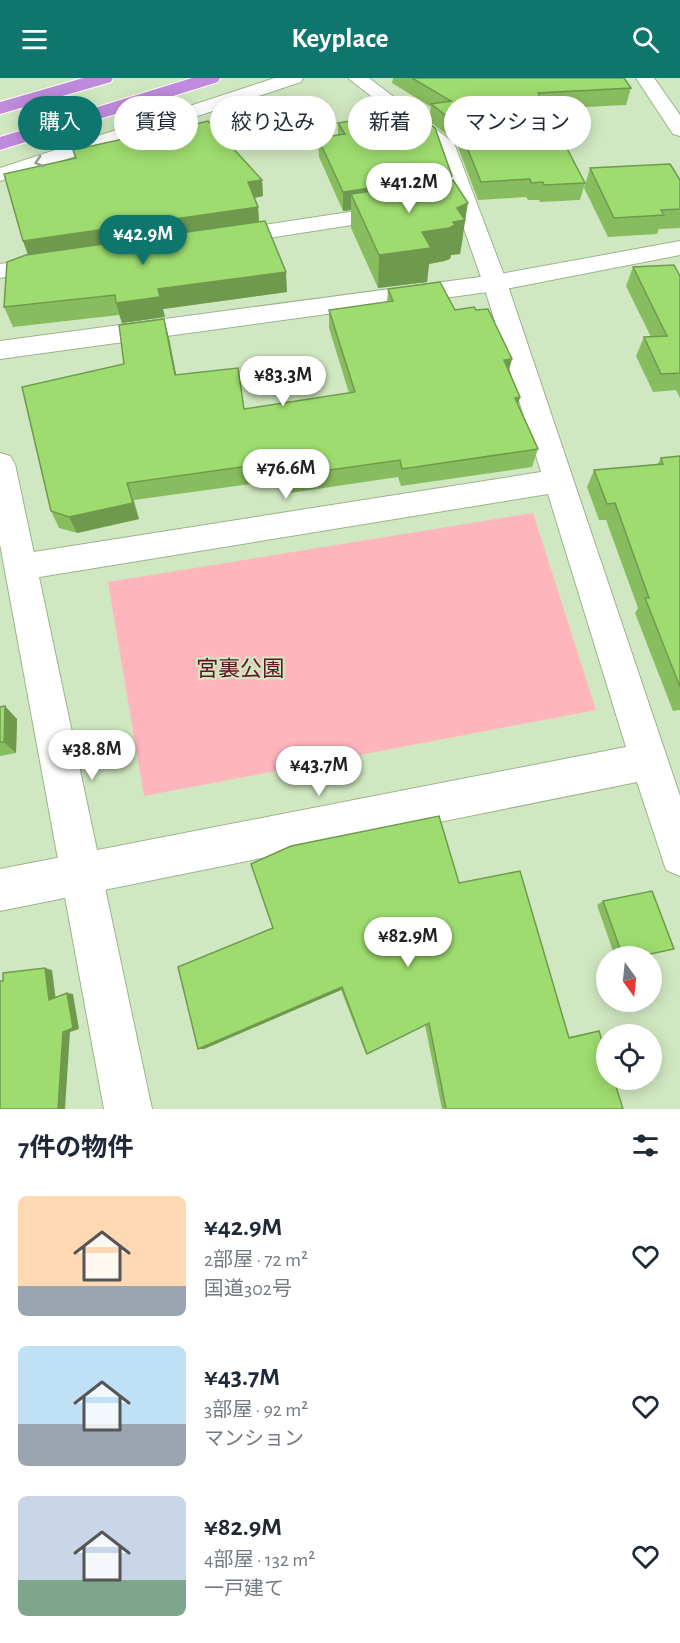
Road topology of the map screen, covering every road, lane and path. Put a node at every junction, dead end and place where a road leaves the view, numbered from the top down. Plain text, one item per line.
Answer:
1 (73, 78) edge
2 (104, 78) edge
3 (162, 78) edge
4 (211, 78) edge
5 (294, 78) edge
6 (357, 78) edge
7 (645, 78) edge
8 (247, 94) junction
9 (157, 96) edge
10 (198, 97) edge
11 (0, 99) edge
12 (0, 108) edge
13 (114, 109) edge
14 (0, 128) edge
15 (680, 130) edge
16 (0, 144) edge
17 (0, 175) edge
18 (419, 209) edge
19 (198, 242) edge
20 (680, 248) edge
21 (70, 261) edge
22 (0, 271) edge
23 (495, 283) junction
24 (0, 350) edge
25 (0, 464) edge
26 (559, 481) junction
27 (21, 567) junction
28 (649, 761) junction
29 (680, 856) edge
30 (82, 873) junction
31 (0, 890) edge
32 (128, 1109) edge

1 - 11 highway
2 - 12 highway
3 - 14 highway
4 - 9 highway
5 - 8 street
6 - 23 street
7 - 15 street
8 - 10 street
8 -> 17 street
13 - 16 highway
18 - 19 street
20 - 23 street
21 - 22 street
23 - 24 street
23 - 26 street
25 - 27 street
26 - 27 street
26 - 28 street
27 - 30 street
28 - 29 street
28 - 30 street
30 - 31 street
30 - 32 street

